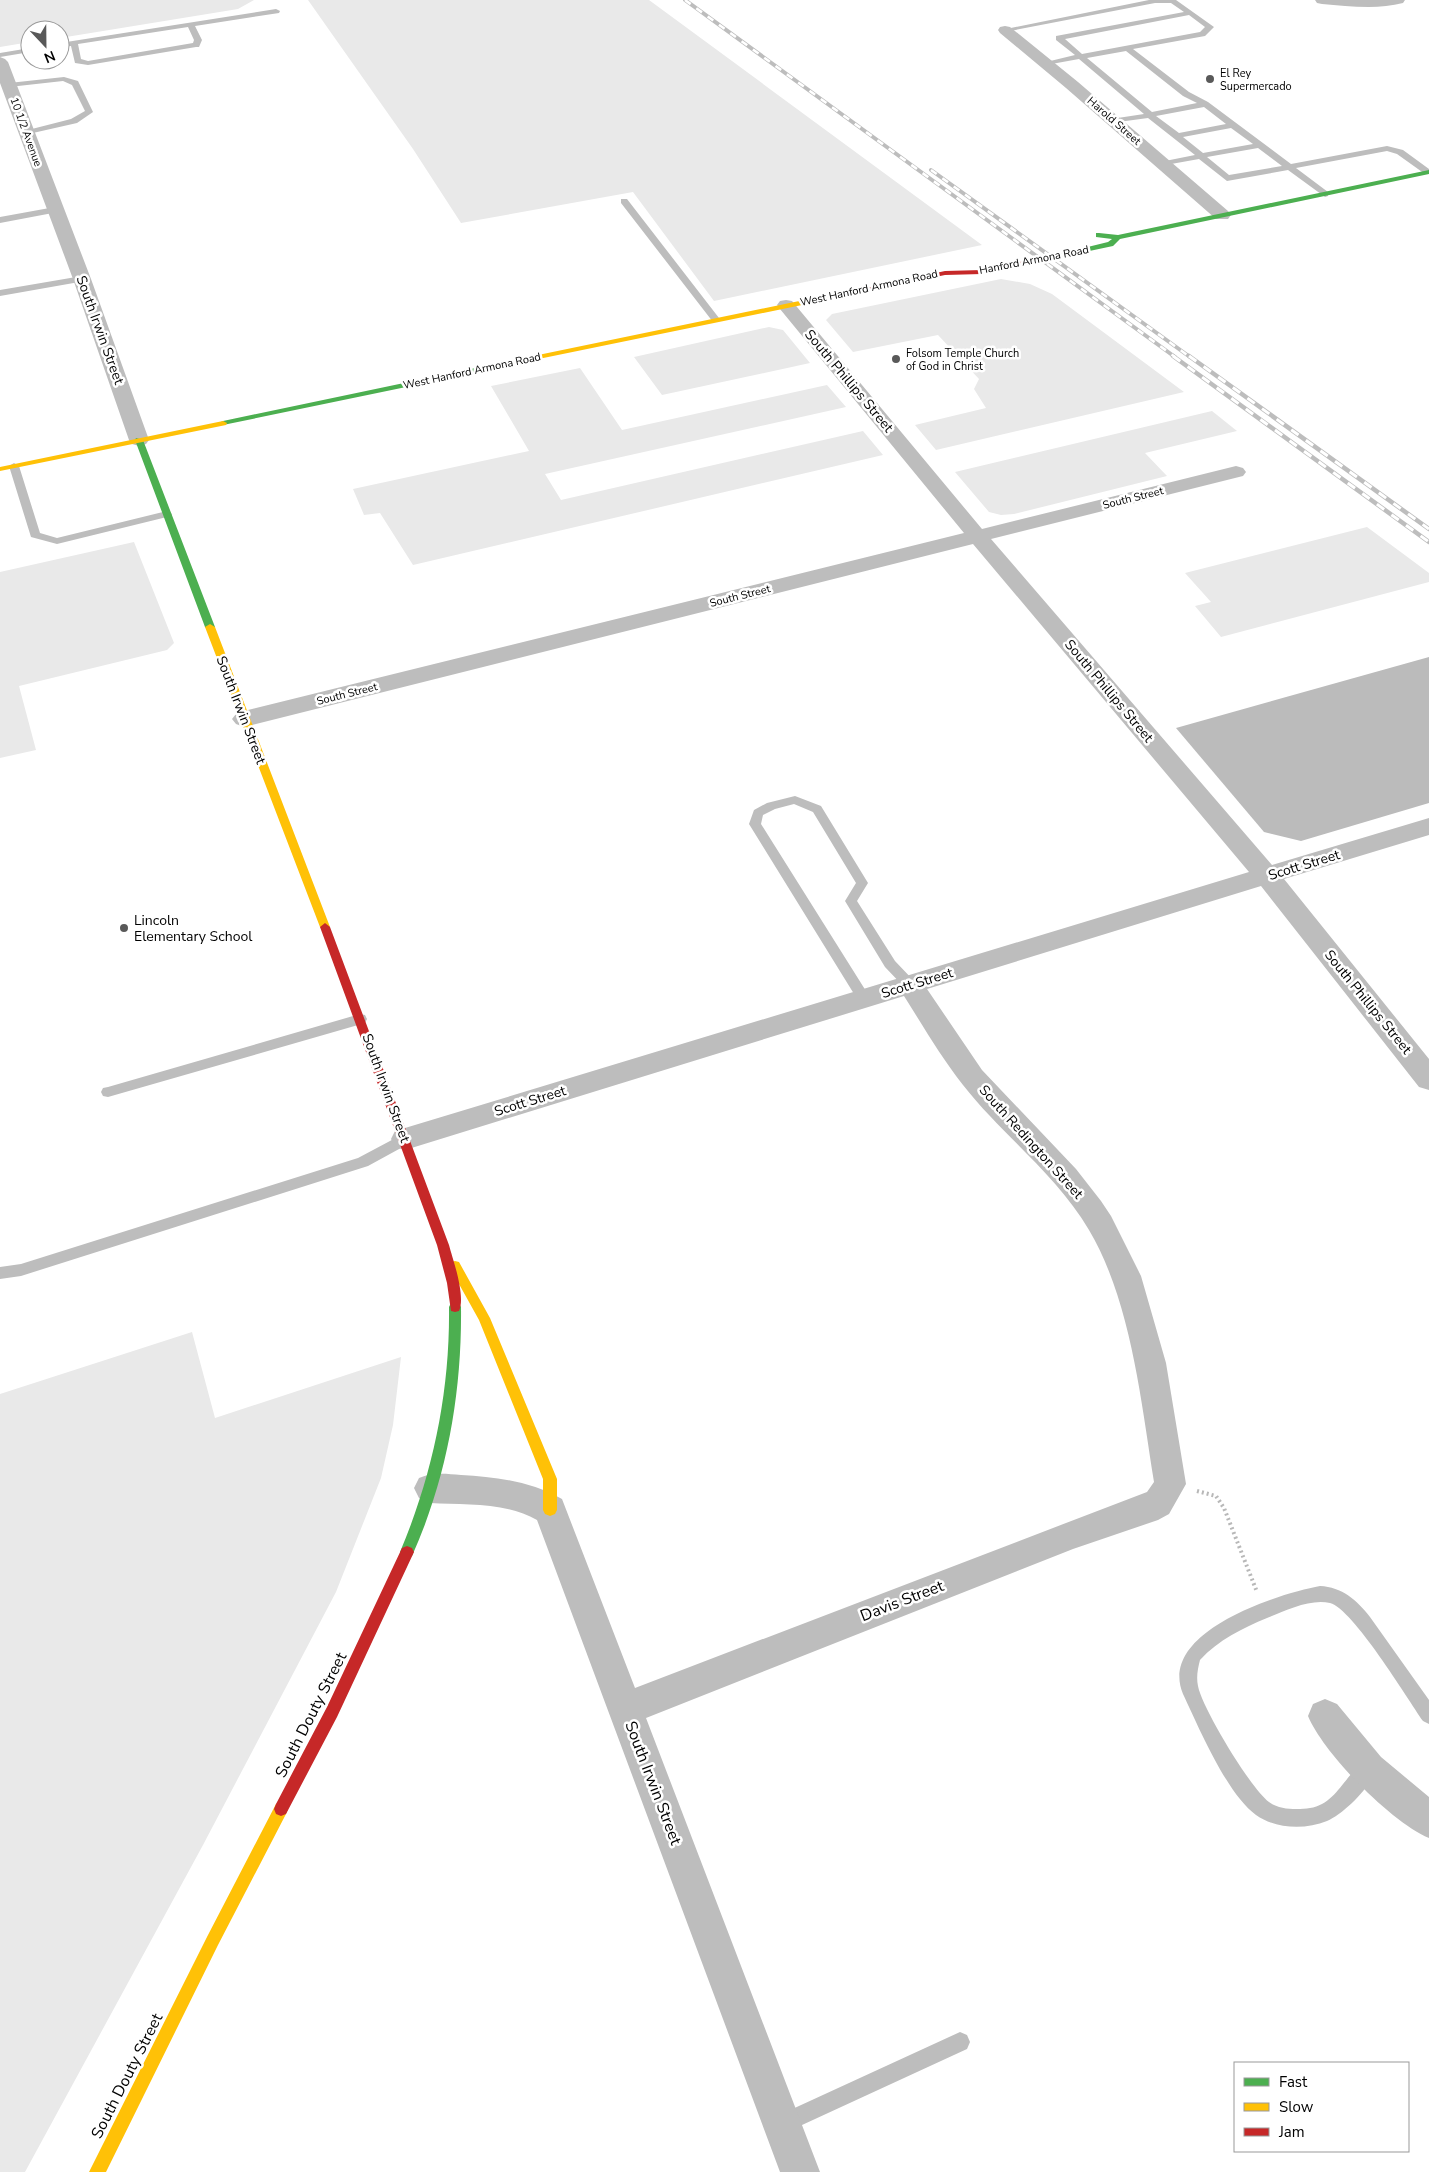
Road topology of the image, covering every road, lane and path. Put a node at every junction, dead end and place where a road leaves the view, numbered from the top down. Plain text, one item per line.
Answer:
1 (1322, 0) edge
2 (1398, 0) edge
3 (276, 11) dead end
4 (1190, 13) junction
5 (190, 24) junction
6 (1005, 30) joint
7 (74, 43) junction
8 (70, 44) edge
9 (1127, 48) junction
10 (20, 52) edge
11 (0, 55) edge
12 (1079, 57) junction
13 (0, 62) edge
14 (1046, 63) junction
15 (9, 85) junction
16 (1205, 104) junction
17 (1150, 114) junction
18 (1114, 120) junction
19 (1233, 125) junction
20 (27, 133) junction
21 (1177, 136) junction
22 (1260, 145) junction
23 (1201, 156) junction
24 (1163, 164) junction
25 (1290, 167) junction
26 (1429, 172) edge
27 (42, 174) joint
28 (1325, 194) junction
29 (624, 201) dead end
30 (55, 210) junction
31 (1222, 215) junction
32 (0, 220) edge
33 (1118, 237) junction
34 (1064, 242) dead end
35 (980, 260) dead end
36 (945, 273) junction
37 (82, 279) junction
38 (0, 293) edge
39 (786, 306) junction
40 (716, 320) junction
41 (139, 440) junction
42 (14, 466) junction
43 (0, 469) edge
44 (1236, 472) dead end
45 (167, 514) junction
46 (978, 537) junction
47 (244, 720) junction
48 (1429, 826) edge
49 (1267, 876) junction
50 (910, 985) junction
51 (864, 999) junction
52 (360, 1019) junction
53 (1429, 1078) edge
54 (108, 1092) dead end
55 (405, 1139) junction
56 (443, 1245) junction
57 (0, 1273) edge
58 (1170, 1484) junction
59 (430, 1488) junction
60 (550, 1510) junction
61 (1263, 1611) junction
62 (625, 1709) junction
63 (1429, 1715) edge
64 (1325, 1716) dead end
65 (1368, 1770) junction
66 (1429, 1820) edge
67 (960, 2042) dead end
68 (782, 2124) junction
69 (97, 2172) edge
70 (800, 2172) edge

1 - 2 street
3 - 5 lane
4 - 6 lane
4 - 9 lane
4 - 12 lane
5 - 7 lane
5 - 7 lane
6 - 14 street, Harold Street
7 - 8 lane
9 - 12 lane
9 - 16 lane
10 - 11 lane
12 - 14 lane
12 - 17 lane
13 - 15 street, 10 1/2 Avenue
14 - 18 street, Harold Street
15 - 20 street, 10 1/2 Avenue
15 - 20 lane
16 - 17 lane
16 - 19 lane
17 - 18 lane
17 - 21 lane
18 - 24 street, Harold Street
19 - 21 lane
19 - 22 lane
20 - 27 street, 10 1/2 Avenue
21 - 23 lane
22 - 23 lane
22 - 25 lane
23 - 24 lane
23 - 25 lane
24 - 31 street, Harold Street
25 - 26 lane
25 - 28 lane
26 - 28 street, Hanford Armona Road
27 - 30 street, South Irwin Street
28 - 31 street, Hanford Armona Road
29 - 40 lane
30 - 32 lane
30 - 37 street, South Irwin Street
31 - 33 street, Hanford Armona Road
33 - 34 street, Hanford Armona Road
33 - 36 street, Hanford Armona Road
35 - 36 street, Hanford Armona Road
36 - 39 street, West Hanford Armona Road
37 - 38 lane
37 - 41 street, South Irwin Street
39 - 40 street, West Hanford Armona Road
39 - 46 street, South Phillips Street
40 - 41 street, West Hanford Armona Road
41 - 42 street, West Hanford Armona Road
41 - 45 street, South Irwin Street
42 - 43 street, West Hanford Armona Road
42 - 45 lane
44 - 46 street, South Street
45 - 47 street, South Irwin Street
46 - 47 street, South Street
46 - 49 street, South Phillips Street
47 - 52 street, South Irwin Street
48 - 49 street, Scott Street
49 - 50 street, Scott Street
49 - 53 street, South Phillips Street
50 - 51 street, Scott Street
50 - 51 lane
50 - 58 street, South Redington Street
51 - 55 street, Scott Street
52 - 54 lane
52 - 55 street, South Irwin Street
55 - 56 street, South Irwin Street
55 - 57 lane
56 - 59 street, South Douty Street
56 - 60 street
58 - 61 path
58 - 62 street, Davis Street
59 - 60 street
59 - 69 street, South Douty Street
60 - 62 street, South Irwin Street
61 - 63 lane
61 - 65 lane
62 - 68 street, South Irwin Street
64 - 65 street
65 - 66 street
67 - 68 lane
68 - 70 street, South Irwin Street

